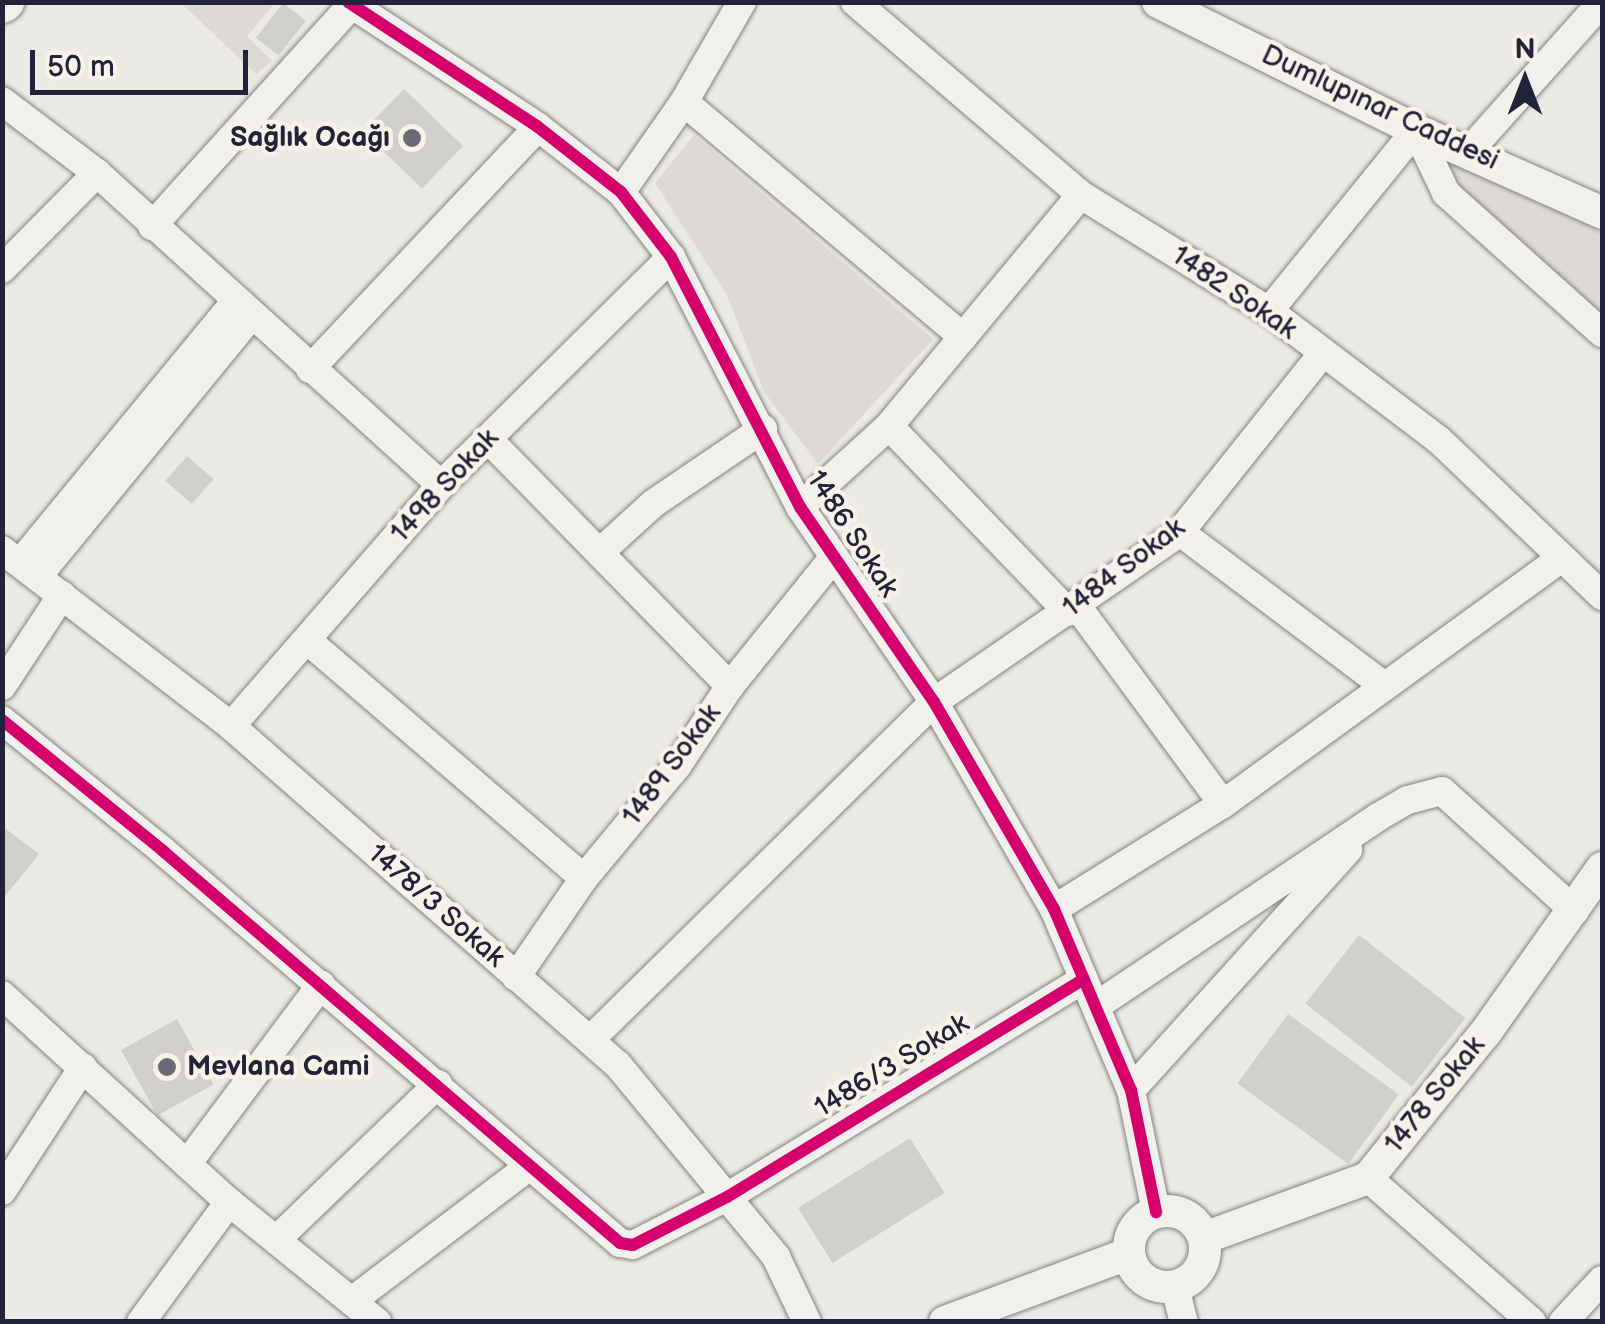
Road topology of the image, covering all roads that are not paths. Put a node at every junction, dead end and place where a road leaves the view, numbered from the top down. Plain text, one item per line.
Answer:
1 (742, 2) edge
2 (855, 2) edge
3 (1158, 2) edge
4 (350, 4) edge
5 (1598, 4) edge
6 (2, 101) edge
7 (684, 102) junction
8 (538, 127) junction
9 (1416, 130) junction
10 (1469, 150) junction
11 (96, 173) junction
12 (621, 192) junction
13 (1081, 195) junction
14 (1602, 213) edge
15 (152, 226) junction
16 (671, 257) junction
17 (2, 269) edge
18 (243, 309) junction
19 (1269, 311) junction
20 (1602, 333) edge
21 (963, 337) junction
22 (1322, 354) junction
23 (310, 370) junction
24 (889, 426) junction
25 (763, 429) junction
26 (488, 440) junction
27 (440, 485) junction
28 (800, 507) junction
29 (1180, 532) junction
30 (600, 552) junction
31 (834, 557) junction
32 (1560, 559) junction
33 (20, 563) edge
34 (62, 594) junction
35 (1602, 596) edge
36 (1072, 609) junction
37 (308, 640) junction
38 (2, 686) edge
39 (730, 686) junction
40 (1384, 686) junction
41 (934, 702) junction
42 (2, 720) edge
43 (231, 726) junction
44 (1223, 804) junction
45 (1378, 817) junction
46 (1602, 868) edge
47 (584, 878) junction
48 (1054, 909) junction
49 (1575, 911) junction
50 (516, 977) junction
51 (1084, 978) junction
52 (321, 985) junction
53 (2, 995) edge
54 (1096, 1006) junction
55 (590, 1040) junction
56 (83, 1068) junction
57 (438, 1084) junction
58 (1131, 1090) junction
59 (187, 1164) junction
60 (530, 1166) junction
61 (1368, 1178) junction
62 (2, 1191) edge
63 (727, 1197) junction
64 (229, 1202) junction
65 (1156, 1212) junction
66 (1204, 1238) junction
67 (276, 1240) junction
68 (1128, 1254) junction
69 (1602, 1280) edge
70 (1174, 1287) junction
71 (352, 1301) junction
72 (141, 1322) edge
73 (377, 1322) edge
74 (807, 1322) edge
75 (945, 1322) edge
76 (1184, 1322) edge
77 (1532, 1322) edge
78 (1563, 1322) edge

1 - 7 street
2 - 13 street, 1482 Sokak
3 - 9 street, Dumlupınar Caddesi
4 - 8 street, 1486 Sokak
4 - 15 street
5 - 10 street
6 - 11 street
7 - 12 street
7 - 21 street
8 - 12 street, 1486 Sokak
8 - 23 street
9 - 10 street, Dumlupınar Caddesi
9 - 19 street
9 - 20 street
10 - 14 street, Dumlupınar Caddesi
11 - 15 street
11 - 17 street
12 - 16 street, 1486 Sokak
13 - 19 street, 1482 Sokak
13 - 21 street
15 - 18 street
16 - 25 street, 1486 Sokak
16 - 26 street, 1498 Sokak
18 - 23 street
18 - 33 street
19 - 22 street, 1482 Sokak
21 - 24 street
22 - 29 street, 1484 Sokak
22 - 32 street, 1482 Sokak
23 - 27 street
24 - 28 street
24 - 36 street
25 - 28 street, 1486 Sokak
25 - 30 street
26 - 27 street, 1498 Sokak
26 - 30 street
27 - 37 street, 1498 Sokak
28 - 31 street, 1486 Sokak
29 - 36 street, 1484 Sokak
29 - 40 street
30 - 39 street
31 - 39 street, 1489 Sokak
31 - 41 street, 1486 Sokak
32 - 35 street, 1482 Sokak
32 - 40 street
33 - 34 street, 1478/3 Sokak
34 - 38 street
34 - 43 street, 1478/3 Sokak
36 - 41 street, 1484 Sokak
36 - 44 street
37 - 43 street, 1498 Sokak
37 - 47 street
39 - 47 street, 1489 Sokak
40 - 44 street
41 - 48 street, 1486 Sokak
41 - 55 street, 1484 Sokak
42 - 52 street
43 - 50 street, 1478/3 Sokak
44 - 48 street
45 - 49 street
45 - 54 street
45 - 58 street
46 - 49 street, 1478 Sokak
47 - 50 street, 1489 Sokak
48 - 51 street, 1486 Sokak
49 - 61 street, 1478 Sokak
50 - 55 street, 1478/3 Sokak
51 - 54 street, 1486 Sokak
51 - 63 street, 1486/3 Sokak
52 - 57 street
52 - 59 street
53 - 56 street
54 - 58 street, 1486 Sokak
55 - 63 street, 1478/3 Sokak
56 - 59 street
56 - 62 street
57 - 60 street
57 - 67 street
58 - 65 street, 1486 Sokak
59 - 64 street
60 - 63 street, 1486/3 Sokak
60 - 71 street
61 - 66 street, 1478 Sokak
61 - 77 street
63 - 74 street, 1478/3 Sokak
64 - 67 street
64 - 72 street
65 - 66 street
65 - 68 street
66 - 70 street
67 - 71 street
68 - 70 street
68 - 75 street
69 - 78 street
70 - 76 street
71 - 73 street

